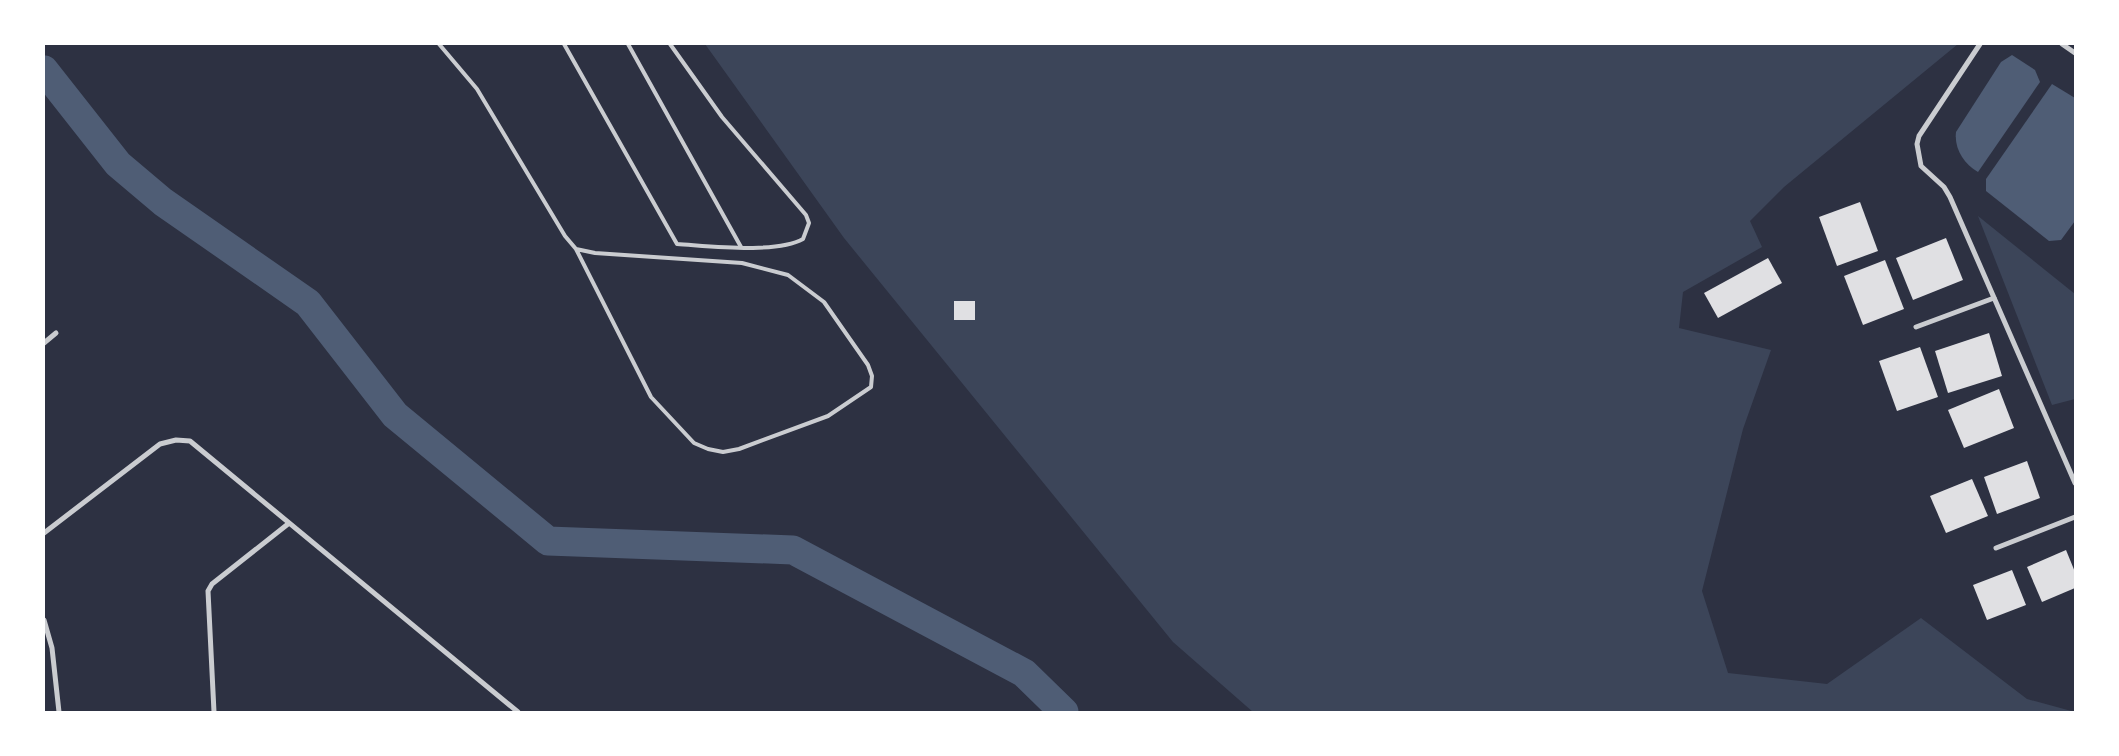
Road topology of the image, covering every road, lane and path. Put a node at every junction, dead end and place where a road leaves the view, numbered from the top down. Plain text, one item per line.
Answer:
1 (439, 44) edge
2 (564, 44) edge
3 (628, 44) edge
4 (670, 44) edge
5 (1980, 44) edge
6 (2062, 44) edge
7 (2075, 53) edge
8 (741, 248) junction
9 (576, 249) junction
10 (1994, 298) junction
11 (1916, 326) dead end
12 (56, 333) dead end
13 (44, 344) edge
14 (2075, 483) edge
15 (2075, 517) edge
16 (288, 524) junction
17 (44, 533) edge
18 (1996, 548) dead end
19 (44, 620) edge
20 (59, 712) edge
21 (214, 712) edge
22 (518, 712) edge

1 - 9 lane
2 - 8 lane
3 - 8 lane
4 - 8 lane
5 - 10 street
6 - 7 street
9 - 9 lane
10 - 11 street
10 - 14 street
12 - 13 street
15 - 18 street
16 - 17 street
16 - 21 street
16 - 22 street
19 - 20 street

